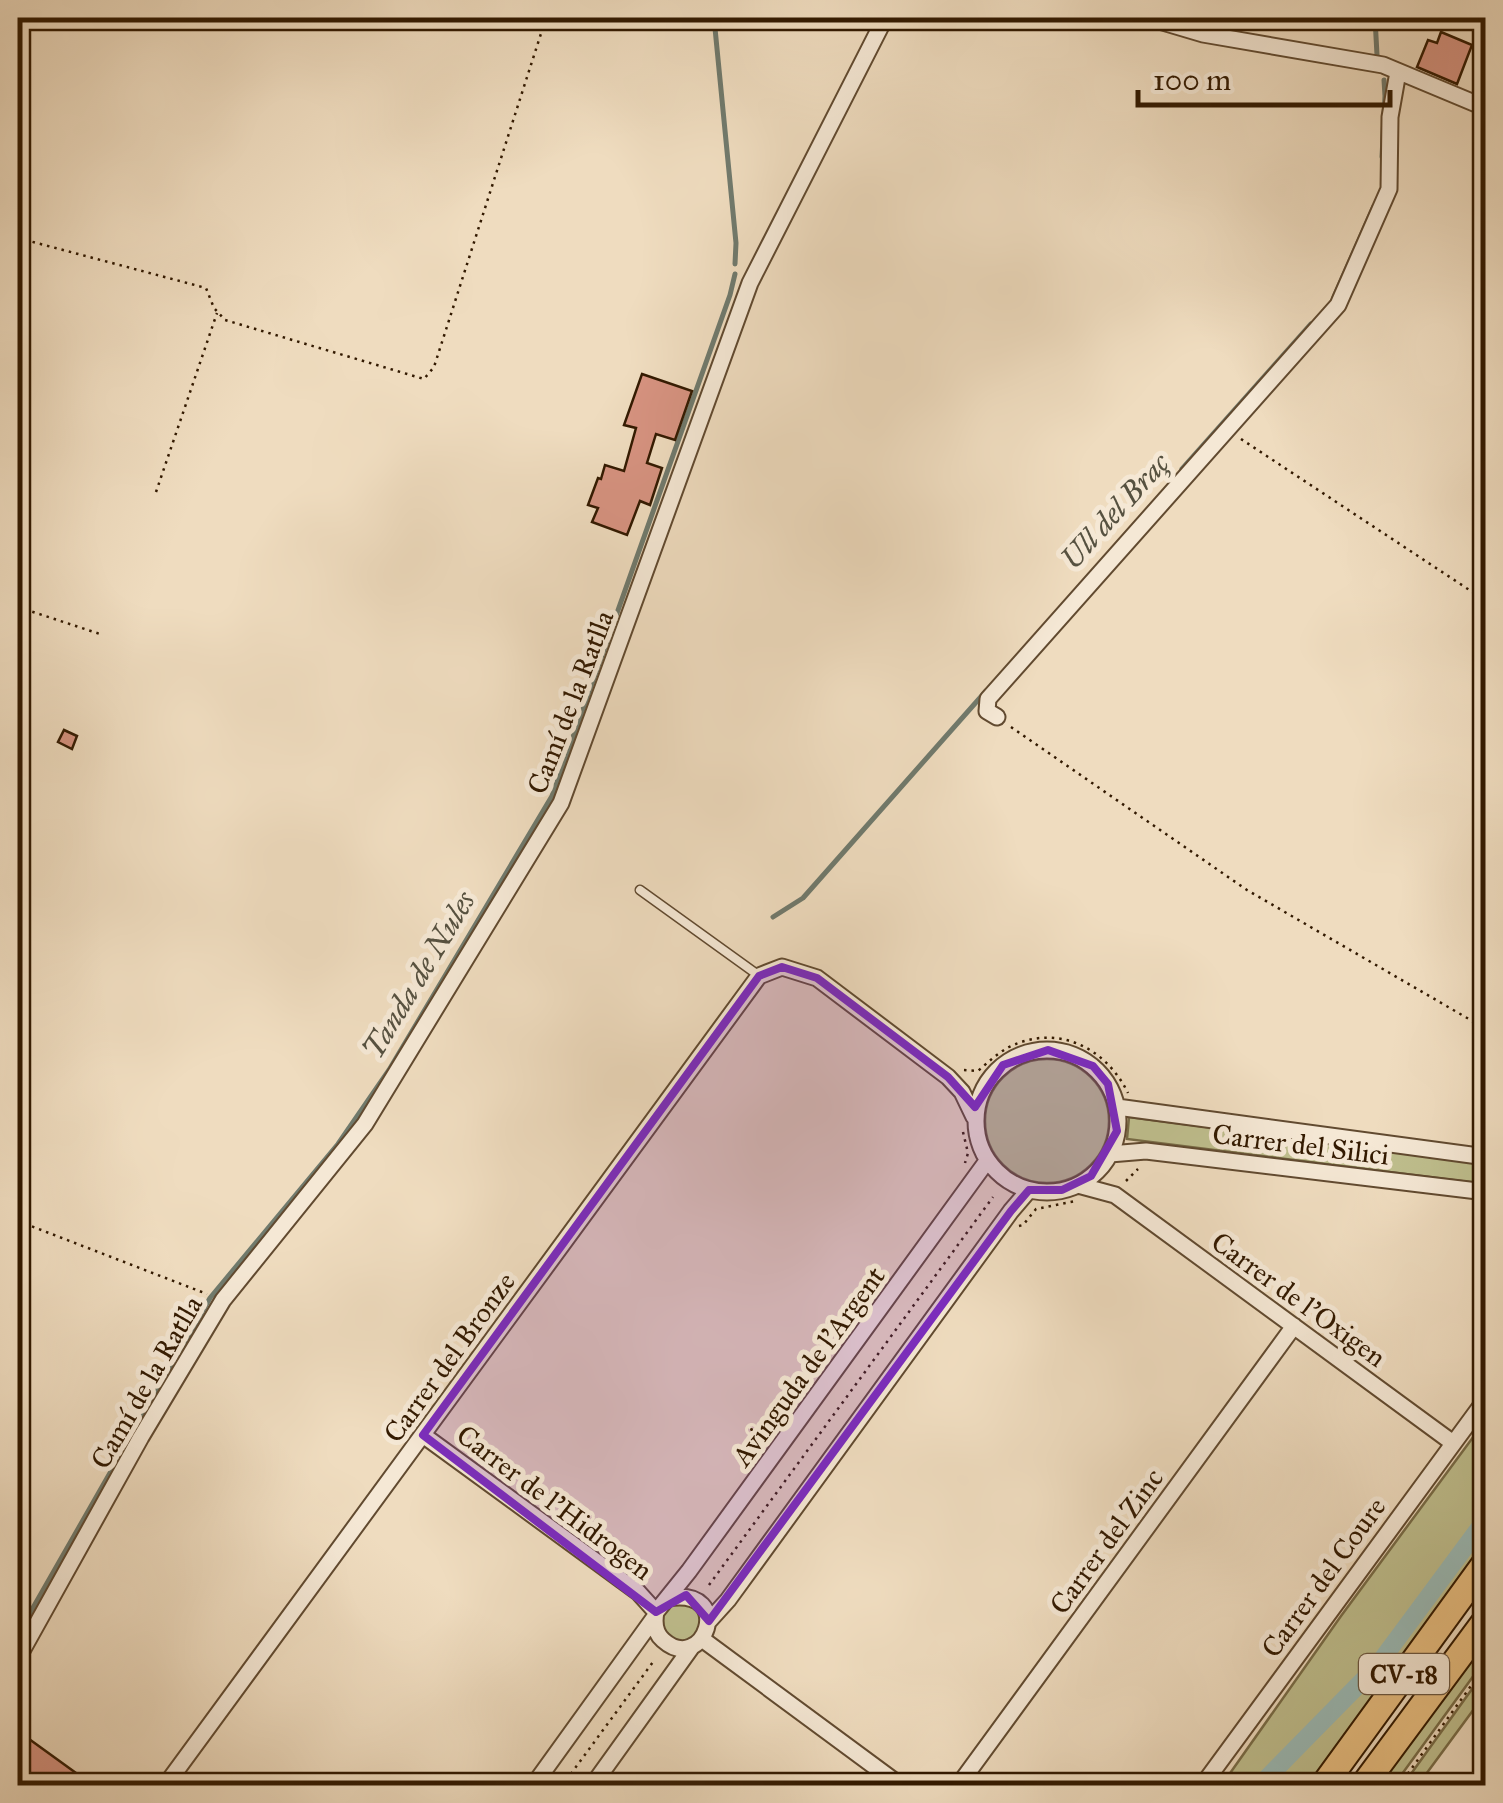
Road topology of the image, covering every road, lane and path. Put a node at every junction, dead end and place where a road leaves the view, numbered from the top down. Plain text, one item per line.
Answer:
1 (546, 18) edge
2 (884, 18) edge
3 (1148, 18) edge
4 (1398, 72) junction
5 (1486, 108) edge
6 (18, 238) edge
7 (217, 311) junction
8 (1228, 431) junction
9 (156, 492) dead end
10 (1486, 601) edge
11 (18, 607) edge
12 (100, 634) dead end
13 (998, 718) joint
14 (640, 890) dead end
15 (759, 976) junction
16 (1486, 1030) edge
17 (948, 1077) junction
18 (987, 1081) junction
19 (1116, 1107) junction
20 (1151, 1113) junction
21 (968, 1121) junction
22 (1146, 1151) junction
23 (1486, 1157) edge
24 (1106, 1160) junction
25 (987, 1162) junction
26 (964, 1163) dead end
27 (969, 1189) junction
28 (1029, 1190) junction
29 (1081, 1191) junction
30 (1486, 1192) edge
31 (1115, 1195) junction
32 (993, 1197) dead end
33 (988, 1203) junction
34 (1007, 1217) junction
35 (18, 1221) edge
36 (205, 1293) dead end
37 (1294, 1326) junction
38 (1486, 1399) edge
39 (423, 1436) junction
40 (1453, 1443) junction
41 (1486, 1562) edge
42 (708, 1586) dead end
43 (668, 1598) junction
44 (655, 1615) junction
45 (1486, 1620) edge
46 (709, 1621) junction
47 (696, 1644) junction
48 (18, 1658) edge
49 (653, 1662) dead end
50 (1486, 1665) edge
51 (165, 1786) edge
52 (533, 1786) edge
53 (562, 1786) edge
54 (592, 1786) edge
55 (901, 1786) edge
56 (958, 1786) edge
57 (1202, 1786) edge
58 (1322, 1786) edge
59 (1363, 1786) edge
60 (1399, 1786) edge

1 - 7 path
2 - 48 street, Camí de la Ratlla
3 - 4 street
4 - 5 street
4 - 8 street
6 - 7 path
7 - 9 path
8 - 10 path
8 - 13 street
11 - 12 path
13 - 16 path
14 - 15 lane
15 - 17 street
15 - 39 street, Carrer del Bronze
17 - 18 street
17 - 20 path
17 - 21 street
18 - 19 street
18 - 21 street
19 - 20 street, Carrer del Silici
19 - 24 street
20 - 23 street, Carrer del Silici
21 - 25 street
21 - 26 path
22 - 24 street, Carrer del Silici
22 - 30 street, Carrer del Silici
22 - 31 path
24 - 29 street
24 - 31 street
25 - 27 street, Avinguda de l'Argent
25 - 28 street
27 - 33 path
27 - 43 street, Avinguda de l'Argent
28 - 29 street
28 - 34 street
29 - 31 street, Carrer de l'Oxigen
29 - 34 path
31 - 37 street, Carrer de l'Oxigen
32 - 33 path
33 - 34 path
33 - 42 path
34 - 46 street
35 - 36 path
37 - 40 street, Carrer de l'Oxigen
37 - 56 street, Carrer del Zinc
38 - 40 street, Carrer del Coure
39 - 44 street, Carrer de l'Hidrogen
39 - 51 street, Carrer del Bronze
40 - 57 street, Carrer del Coure
41 - 58 main road, CV-18
43 - 44 street
43 - 46 street
44 - 47 street
44 - 52 street
45 - 59 main road, CV-18
46 - 47 street
47 - 54 street
47 - 55 street
49 - 53 path
50 - 60 path

